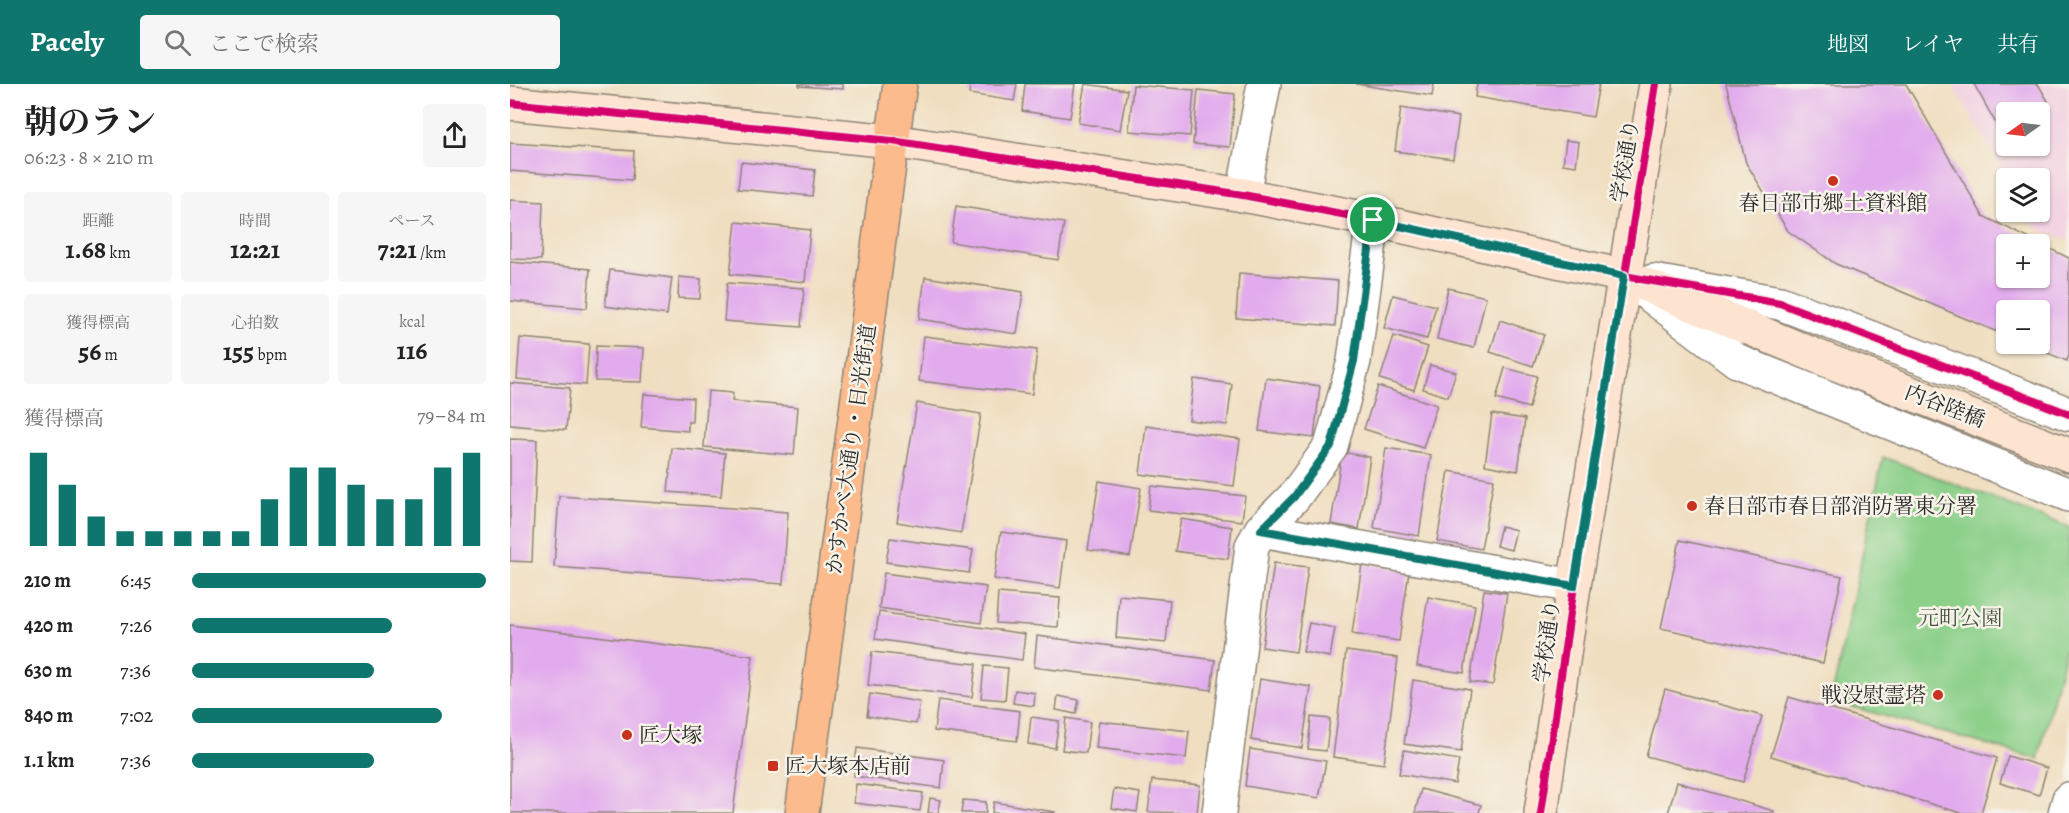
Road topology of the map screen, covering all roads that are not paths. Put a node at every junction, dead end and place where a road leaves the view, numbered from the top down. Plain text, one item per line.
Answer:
1 (900, 84) edge
2 (1264, 84) edge
3 (1656, 84) edge
4 (510, 103) edge
5 (892, 141) junction
6 (1244, 195) junction
7 (1373, 220) junction
8 (1624, 276) junction
9 (2069, 414) edge
10 (2069, 454) edge
11 (2069, 495) edge
12 (1261, 530) junction
13 (1574, 586) junction
14 (2069, 799) edge
15 (802, 813) edge
16 (1219, 813) edge
17 (1541, 813) edge
18 (2065, 813) edge

1 - 5 main road, かすかべ大通り・日光街道
2 - 6 street
3 - 8 street, 学校通り
4 - 5 street, 内谷陸橋
5 - 6 street, 内谷陸橋
5 - 15 main road, かすかべ大通り・日光街道
6 - 7 street, 内谷陸橋
7 - 8 street, 内谷陸橋
7 - 12 street
8 - 9 street
8 - 10 street, 内谷陸橋
8 - 11 street
8 - 13 street, 学校通り
12 - 13 street
12 - 16 street
13 - 17 street, 学校通り
14 - 18 street

